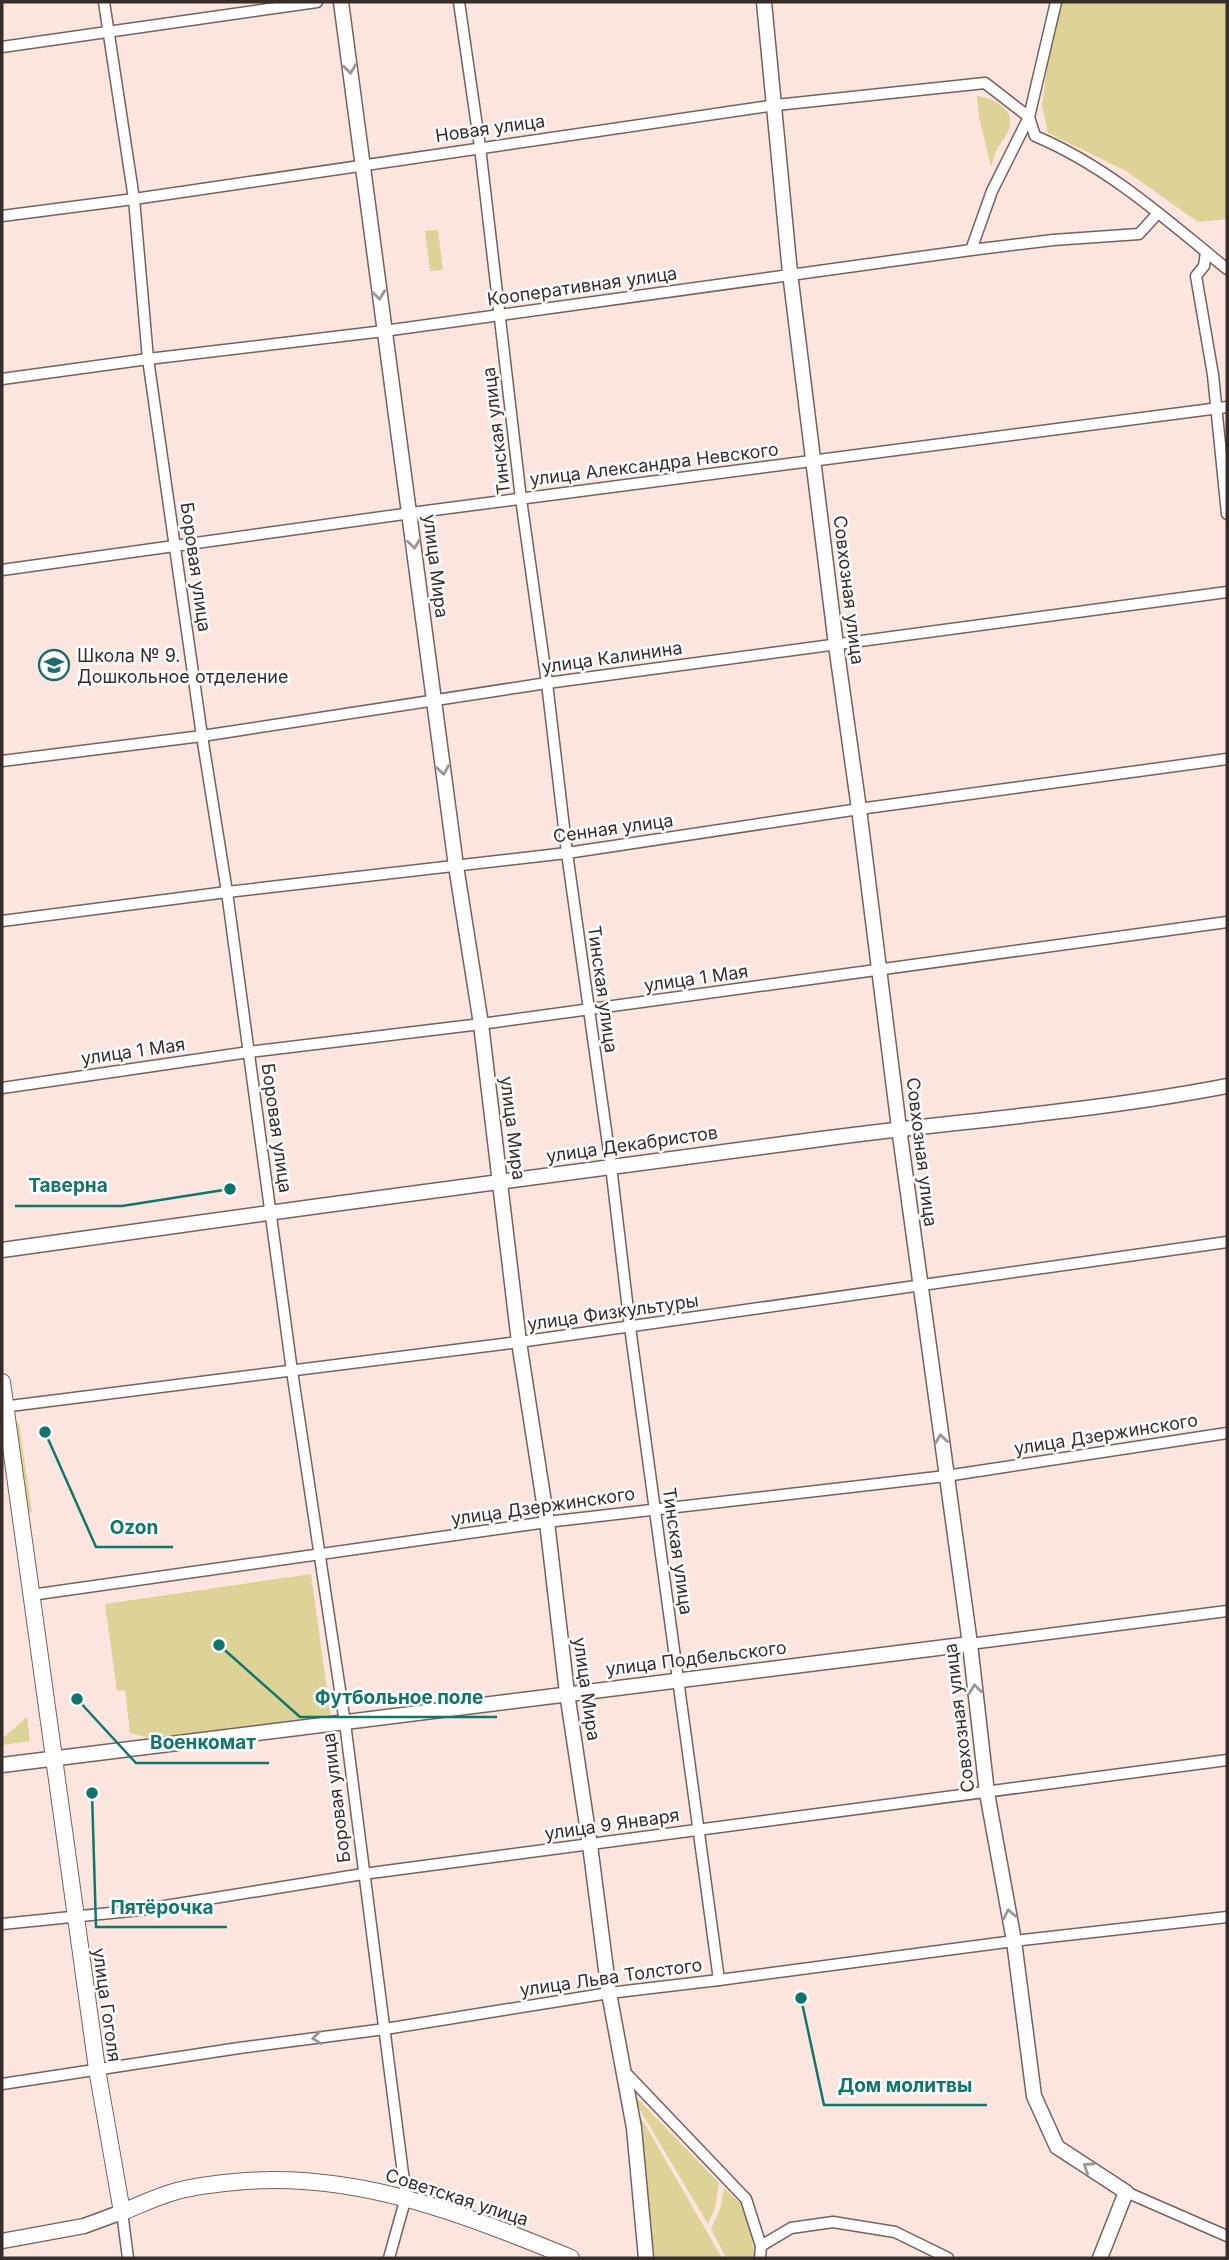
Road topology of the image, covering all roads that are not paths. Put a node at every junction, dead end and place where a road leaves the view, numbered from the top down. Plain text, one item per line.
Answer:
1 (104, 2) edge
2 (317, 2) edge
3 (341, 2) edge
4 (459, 2) edge
5 (764, 2) edge
6 (1056, 2) edge
7 (109, 33) junction
8 (2, 47) edge
9 (776, 105) junction
10 (1029, 117) junction
11 (1035, 136) junction
12 (1019, 137) junction
13 (480, 147) junction
14 (361, 165) junction
15 (134, 199) junction
16 (1158, 213) junction
17 (2, 216) edge
18 (971, 250) junction
19 (1206, 252) junction
20 (1227, 269) edge
21 (790, 273) junction
22 (500, 315) junction
23 (384, 331) junction
24 (148, 359) junction
25 (2, 379) edge
26 (1227, 407) edge
27 (1215, 410) junction
28 (813, 461) junction
29 (521, 499) junction
30 (411, 513) junction
31 (1227, 514) edge
32 (176, 545) junction
33 (2, 570) edge
34 (1227, 592) edge
35 (836, 645) junction
36 (547, 684) junction
37 (434, 701) junction
38 (202, 736) junction
39 (1227, 759) edge
40 (2, 761) edge
41 (859, 809) junction
42 (567, 853) junction
43 (456, 866) junction
44 (228, 891) junction
45 (2, 921) edge
46 (1227, 922) edge
47 (880, 971) junction
48 (588, 1010) junction
49 (481, 1024) junction
50 (249, 1052) junction
51 (1227, 1086) edge
52 (2, 1088) edge
53 (899, 1128) junction
54 (611, 1166) junction
55 (501, 1182) junction
56 (272, 1212) junction
57 (1227, 1242) edge
58 (2, 1250) edge
59 (920, 1286) junction
60 (630, 1327) junction
61 (519, 1342) junction
62 (292, 1371) junction
63 (2, 1382) edge
64 (4, 1407) edge
65 (1227, 1433) edge
66 (946, 1476) junction
67 (655, 1508) junction
68 (547, 1522) junction
69 (320, 1554) junction
70 (31, 1595) junction
71 (1227, 1611) edge
72 (970, 1644) junction
73 (678, 1681) junction
74 (567, 1693) junction
75 (345, 1723) junction
76 (55, 1758) junction
77 (1227, 1760) edge
78 (2, 1765) edge
79 (987, 1793) junction
80 (699, 1829) junction
81 (590, 1845) junction
82 (363, 1874) junction
83 (75, 1916) junction
84 (1227, 1917) edge
85 (2, 1924) edge
86 (1014, 1941) junction
87 (719, 1980) junction
88 (609, 1993) junction
89 (385, 2029) junction
90 (96, 2069) junction
91 (623, 2071) junction
92 (2, 2084) edge
93 (1126, 2192) junction
94 (406, 2197) junction
95 (122, 2212) junction
96 (1227, 2235) edge
97 (2, 2241) edge
98 (760, 2252) edge
99 (128, 2258) edge
100 (389, 2258) edge
101 (571, 2258) edge
102 (646, 2258) edge
103 (948, 2258) edge
104 (1100, 2258) edge

1 - 7 street, Боровая улица
2 - 7 street
3 -> 14 main road, улица Мира
4 - 13 street, Тинская улица
5 - 9 main road, Совхозная улица
6 - 10 street
7 - 8 street
7 - 15 street, Боровая улица
9 - 10 street, Новая улица
9 - 13 street, Новая улица
9 - 21 main road, Совхозная улица
10 - 11 street
10 - 12 street
11 - 12 street
11 - 16 street
12 - 18 street
13 - 14 street, Новая улица
13 - 22 street, Тинская улица
14 - 15 street, Новая улица
14 -> 23 main road, улица Мира
15 - 17 street, Новая улица
15 - 24 street, Боровая улица
16 - 18 street, Кооперативная улица
16 - 19 street
18 - 21 street, Кооперативная улица
19 - 20 street
19 - 27 street
21 - 22 street, Кооперативная улица
21 - 28 main road, Совхозная улица
22 - 23 street, Кооперативная улица
22 - 29 street, Тинская улица
23 - 24 street, Кооперативная улица
23 - 30 main road, улица Мира
24 - 25 street, Кооперативная улица
24 - 32 street, Боровая улица
26 - 27 street, улица Александра Невского
27 - 28 street, улица Александра Невского
27 - 31 street
28 - 29 street, улица Александра Невского
28 - 35 main road, Совхозная улица
29 - 30 street, улица Александра Невского
29 - 36 street, Тинская улица
30 - 32 street, улица Александра Невского
30 -> 37 main road, улица Мира
32 - 33 street, улица Александра Невского
32 - 38 street, Боровая улица
34 - 35 street, улица Калинина
35 - 36 street, улица Калинина
35 - 41 main road, Совхозная улица
36 - 37 street, улица Калинина
36 - 42 street, Тинская улица
37 - 38 street, улица Калинина
37 -> 43 main road, улица Мира
38 - 40 street, улица Калинина
38 - 44 street, Боровая улица
39 - 41 street, Сенная улица
41 - 42 street, Сенная улица
41 - 47 main road, Совхозная улица
42 - 43 street, Сенная улица
42 - 48 street, Тинская улица
43 - 44 street, Сенная улица
43 - 49 main road, улица Мира
44 - 45 street, Сенная улица
44 - 50 street, Боровая улица
46 - 47 street, улица 1 Мая
47 - 48 street, улица 1 Мая
47 - 53 main road, Совхозная улица
48 - 49 street, улица 1 Мая
48 - 54 street, Тинская улица
49 - 50 street, улица 1 Мая
49 - 55 main road, улица Мира
50 - 52 street, улица 1 Мая
50 - 56 street, Боровая улица
51 - 53 main road, улица Декабристов
53 - 54 main road, улица Декабристов
53 - 59 main road, Совхозная улица
54 - 55 main road, улица Декабристов
54 - 60 street, Тинская улица
55 - 56 main road, улица Декабристов
55 - 61 main road, улица Мира
56 - 58 main road, улица Декабристов
56 - 62 street, Боровая улица
57 - 59 street, улица Физкультуры
59 - 60 street, улица Физкультуры
66 -> 59 main road, Совхозная улица
60 - 61 street, улица Физкультуры
60 - 67 street, Тинская улица
61 - 62 street, улица Физкультуры
61 - 68 main road, улица Мира
62 - 64 street, улица Физкультуры
62 - 69 street, Боровая улица
63 - 64 main road, улица Гоголя
64 - 70 main road, улица Гоголя
65 - 66 street, улица Дзержинского
66 - 67 street, улица Дзержинского
66 - 72 main road, Совхозная улица
67 - 68 street, улица Дзержинского
67 - 73 street, Тинская улица
68 - 69 street, улица Дзержинского
68 - 74 main road, улица Мира
69 - 70 street, улица Дзержинского
69 - 75 street, Боровая улица
70 - 76 main road, улица Гоголя
71 - 72 street, улица Подбельского
72 - 73 main road, улица Подбельского
79 -> 72 main road, Совхозная улица
73 - 74 main road, улица Подбельского
73 - 80 street, Тинская улица
74 - 75 main road, улица Подбельского
74 - 81 main road, улица Мира
75 - 76 main road, улица Подбельского
75 - 82 street, Боровая улица
76 - 78 main road, улица Подбельского
76 - 83 main road, улица Гоголя
77 - 79 street, улица 9 Января
79 - 80 street, улица 9 Января
86 -> 79 main road, Совхозная улица
80 - 81 street, улица 9 Января
80 - 87 street, Тинская улица
81 - 82 street, улица 9 Января
81 - 88 main road, улица Мира
82 - 83 street, улица 9 Января
82 - 89 street, Боровая улица
83 - 85 street, улица 9 Января
83 - 90 main road, улица Гоголя
84 - 86 street, улица Льва Толстого
86 - 87 street, улица Льва Толстого
93 -> 86 main road, Совхозная улица
87 - 88 street, улица Льва Толстого
88 - 89 street, улица Льва Толстого
88 - 91 main road, улица Мира
89 -> 90 street, улица Льва Толстого
89 - 94 street, Боровая улица
90 - 92 street, улица Льва Толстого
90 - 95 main road, улица Гоголя
91 - 98 street
91 - 102 main road, улица Мира
93 - 96 street
93 - 104 main road
94 - 95 main road, Советская улица
94 - 100 street, Боровая улица
94 - 101 main road, Советская улица
95 - 97 main road, Советская улица
95 - 99 street, улица Гоголя
98 - 103 street

